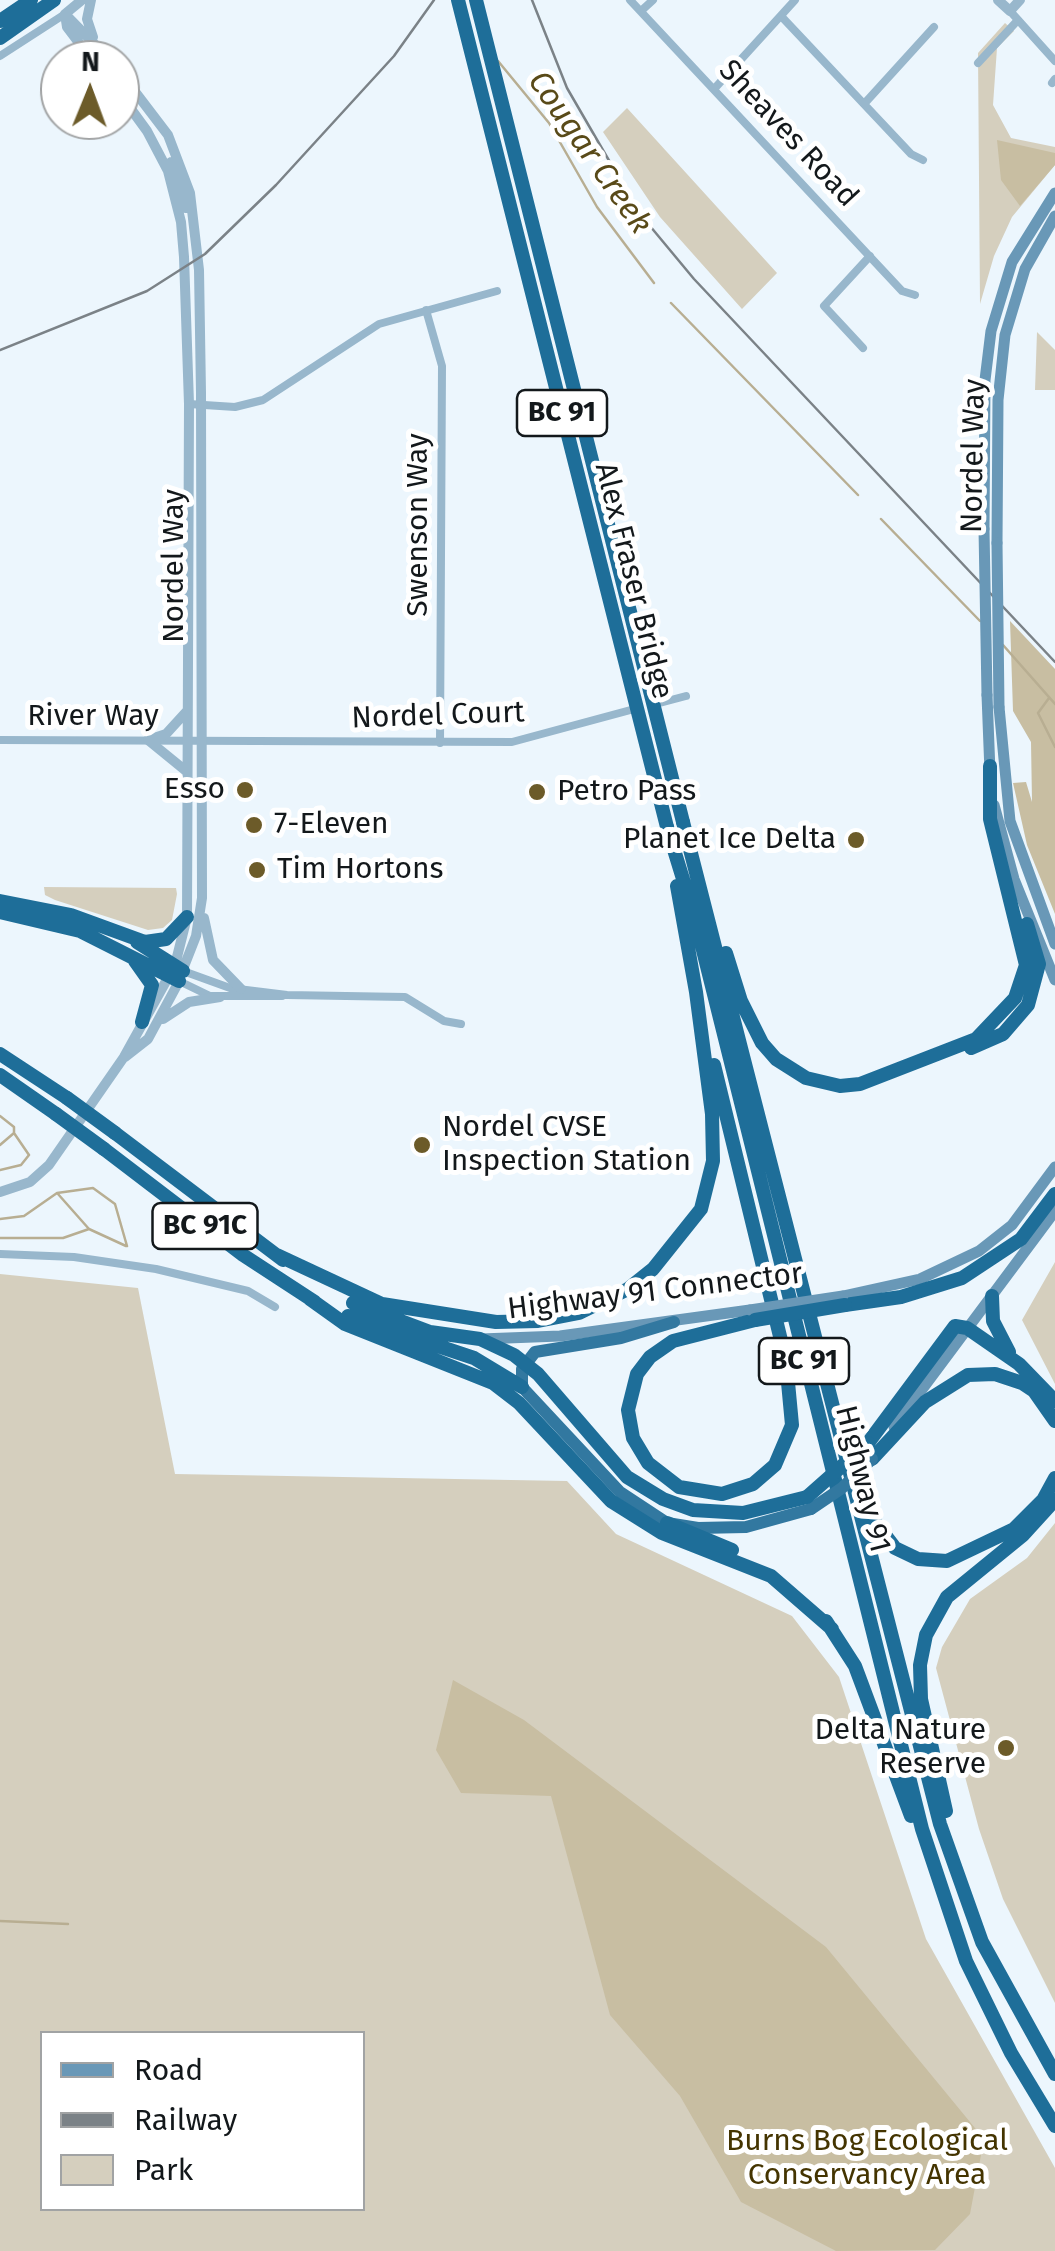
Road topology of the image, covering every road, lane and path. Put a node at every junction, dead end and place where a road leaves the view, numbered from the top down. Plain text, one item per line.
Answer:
1 (31, 0) edge
2 (54, 0) edge
3 (82, 0) edge
4 (92, 0) edge
5 (458, 0) edge
6 (476, 0) edge
7 (630, 0) edge
8 (653, 0) edge
9 (795, 0) edge
10 (998, 0) edge
11 (1020, 0) edge
12 (641, 11) junction
13 (64, 14) junction
14 (781, 16) junction
15 (1014, 16) junction
16 (0, 21) edge
17 (934, 27) dead end
18 (0, 38) edge
19 (77, 40) edge
20 (92, 40) edge
21 (95, 40) edge
22 (0, 56) edge
23 (1055, 61) edge
24 (978, 63) dead end
25 (715, 88) junction
26 (140, 98) edge
27 (864, 104) junction
28 (140, 123) edge
29 (157, 148) junction
30 (923, 160) dead end
31 (1055, 193) edge
32 (194, 215) junction
33 (1055, 216) edge
34 (870, 256) junction
35 (496, 291) dead end
36 (914, 295) dead end
37 (426, 310) junction
38 (864, 348) dead end
39 (195, 405) junction
40 (686, 696) dead end
41 (187, 710) junction
42 (0, 740) edge
43 (148, 740) junction
44 (187, 740) junction
45 (201, 740) junction
46 (440, 743) junction
47 (990, 766) junction
48 (186, 771) junction
49 (683, 822) joint
50 (667, 826) junction
51 (689, 842) junction
52 (202, 898) junction
53 (1022, 899) junction
54 (0, 901) edge
55 (0, 912) edge
56 (186, 917) junction
57 (1055, 944) edge
58 (128, 945) junction
59 (177, 973) junction
60 (1055, 980) edge
61 (241, 989) junction
62 (696, 992) junction
63 (287, 995) junction
64 (220, 998) junction
65 (142, 1022) junction
66 (158, 1023) junction
67 (461, 1024) dead end
68 (947, 1051) junction
69 (0, 1054) edge
70 (124, 1057) junction
71 (0, 1075) edge
72 (0, 1084) edge
73 (56, 1114) junction
74 (1055, 1167) edge
75 (0, 1192) edge
76 (1055, 1194) edge
77 (1055, 1211) edge
78 (0, 1254) edge
79 (277, 1256) junction
80 (992, 1296) junction
81 (310, 1299) junction
82 (844, 1300) junction
83 (275, 1307) dead end
84 (753, 1315) junction
85 (674, 1322) junction
86 (966, 1328) junction
87 (480, 1339) junction
88 (524, 1362) junction
89 (1019, 1364) junction
90 (522, 1387) junction
91 (1055, 1400) edge
92 (1055, 1422) edge
93 (872, 1459) junction
94 (1055, 1478) edge
95 (850, 1488) junction
96 (1055, 1500) edge
97 (809, 1503) junction
98 (668, 1523) junction
99 (832, 1629) junction
100 (942, 1896) junction
101 (982, 1942) junction
102 (1055, 2074) edge
103 (1055, 2126) edge

1 - 16 highway
2 - 18 highway
3 - 13 street
4 - 21 street
5 - 50 highway, Alex Fraser Bridge / BC 91, bridge
6 - 49 highway, Alex Fraser Bridge / BC 91, bridge
7 - 12 street, Sheaves Road
8 - 12 street
9 - 14 street
10 - 15 street
11 - 15 street
12 - 25 street, Sheaves Road
13 - 19 street
13 - 20 street
13 - 22 street
14 - 25 street
14 - 27 street
15 - 23 street
15 - 24 street
17 - 27 street
25 - 34 street, Sheaves Road
26 - 32 street, Nordel Way
27 - 30 street
28 - 29 street, Nordel Way
29 - 32 street
29 - 39 street, Nordel Way
31 - 47 main road, Nordel Way, bridge
32 - 39 street, Nordel Way
33 - 57 main road, Nordel Way, bridge
34 - 36 street, Sheaves Road
34 - 38 street
35 - 37 street
37 - 39 street
37 - 46 street, Swenson Way
39 - 41 street, Nordel Way
39 - 45 street, Nordel Way
40 - 46 street, Nordel Court
41 - 43 street
41 - 44 street, Nordel Way
42 - 43 street, River Way
43 - 44 street, River Way
43 - 48 street
44 - 45 street, Nordel Court
44 - 48 street, Nordel Way
45 - 46 street, Nordel Court
45 - 52 street, Nordel Way
47 - 53 main road
47 - 68 highway
48 - 56 street, Nordel Way
49 - 51 highway, Highway 91 / BC 91
50 - 62 highway
50 - 100 highway, Highway 91 / BC 91
51 - 68 highway
51 - 95 highway, Highway 91 / BC 91
52 - 59 street, Nordel Way
52 - 61 street
53 - 60 main road
53 - 68 highway
54 - 58 highway
55 - 58 highway
56 - 58 highway
56 - 59 street, Nordel Way
58 - 59 highway
58 - 65 highway
59 - 61 street
59 - 64 street
59 - 65 street, Nordel Way
59 - 66 street, Nordel Way
61 - 63 street
62 - 79 highway
62 - 84 highway
63 - 64 street
63 - 67 street
64 - 66 street
65 - 70 street, Nordel Way
66 - 70 street, Nordel Way
69 - 79 highway, Highway 91 Connector / BC 91C, bridge
70 - 75 street, Nordel Way
71 - 73 highway, Highway 91 Connector / BC 91C
72 - 73 highway
73 - 81 highway, Highway 91 Connector / BC 91C, bridge
74 - 82 main road, Highway 91 Connector
76 - 82 highway
77 - 80 main road, Highway 91 Connector
78 - 83 street
79 - 87 highway, Highway 91 Connector / BC 91C
80 - 86 main road, Highway 91 Connector
80 - 89 highway
81 - 90 highway, Highway 91 Connector
81 - 99 highway
82 - 84 highway, bridge
84 - 85 main road, Highway 91 Connector
85 - 87 main road, Highway 91 Connector
85 - 88 highway
86 - 89 highway
86 - 93 main road, Highway 91 Connector
86 - 97 highway, bridge
87 - 88 highway
88 - 90 highway
88 - 97 highway
89 - 91 highway
90 - 98 highway, Highway 91 Connector
92 - 93 highway
93 - 97 highway, Highway 91 Connector, bridge
94 - 95 highway
95 - 101 highway, Highway 91 / BC 91
96 - 101 highway
97 - 98 highway, Highway 91 Connector
98 - 99 highway
99 - 100 highway
100 - 103 highway, Highway 91 / BC 91
101 - 102 highway, Highway 91 / BC 91

